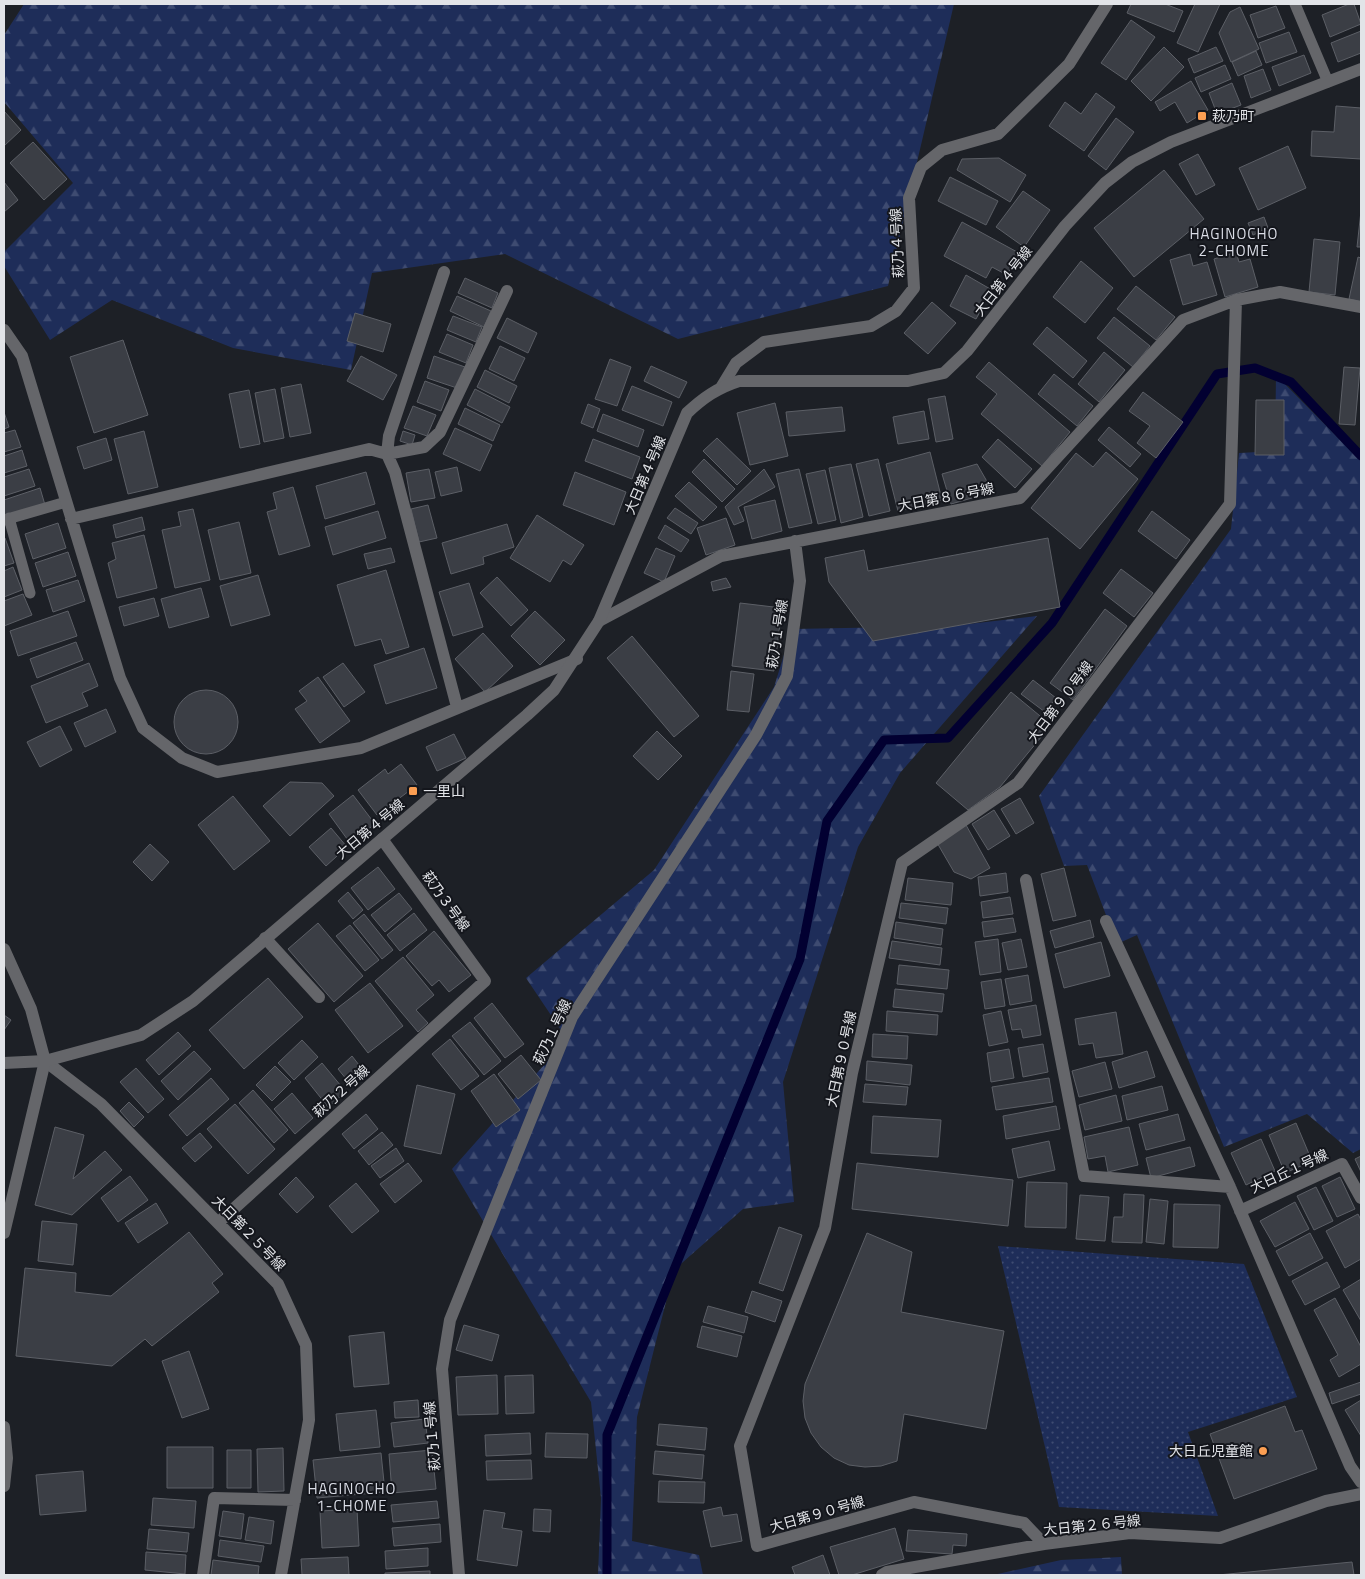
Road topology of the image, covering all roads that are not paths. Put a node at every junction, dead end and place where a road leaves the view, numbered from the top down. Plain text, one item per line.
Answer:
1 (1107, 4) edge
2 (1295, 4) edge
3 (1361, 69) edge
4 (1328, 82) junction
5 (444, 272) dead end
6 (507, 291) dead end
7 (1236, 300) junction
8 (1361, 307) edge
9 (4, 330) edge
10 (722, 386) junction
11 (387, 454) junction
12 (66, 502) junction
13 (71, 518) junction
14 (6, 519) edge
15 (794, 541) junction
16 (30, 593) dead end
17 (599, 621) junction
18 (577, 658) junction
19 (457, 707) junction
20 (382, 839) junction
21 (1026, 880) dead end
22 (1106, 922) dead end
23 (265, 938) junction
24 (4, 949) edge
25 (485, 981) joint
26 (319, 997) dead end
27 (45, 1060) junction
28 (4, 1063) edge
29 (1230, 1187) junction
30 (1361, 1198) edge
31 (1240, 1210) junction
32 (218, 1223) junction
33 (4, 1233) edge
34 (4, 1426) edge
35 (1361, 1482) edge
36 (4, 1486) edge
37 (1361, 1494) edge
38 (295, 1500) junction
39 (1044, 1544) junction
40 (203, 1575) edge
41 (282, 1575) edge
42 (458, 1575) edge
43 (882, 1575) edge

1 - 10 street, 萩乃４号線
2 - 4 lane
3 - 4 street, 大日第４号線
4 - 10 street, 大日第４号線
5 - 11 street
6 - 11 street
7 - 8 street, 大日第８６号線
7 - 15 street, 大日第８６号線
7 - 39 street, 大日第９０号線
9 - 12 street
10 - 17 street, 大日第４号線
11 - 13 street
11 - 19 street
12 - 13 street
12 - 14 lane
13 - 19 street
14 - 16 lane
15 - 17 street, 大日第８６号線
15 - 42 street, 萩乃１号線
17 - 18 street, 大日第４号線
18 - 19 street
18 - 20 street, 大日第４号線
20 - 23 street, 大日第４号線
20 - 25 street, 萩乃３号線
21 - 29 street
22 - 29 street
23 - 26 street
23 - 27 street, 大日第４号線
24 - 27 street
25 - 32 street, 萩乃２号線
27 - 28 street, 大日第４号線
27 - 32 street, 大日第２５号線
27 - 33 street
29 - 31 street
30 - 31 street, 大日丘１号線
31 - 35 street
32 - 38 street, 大日第２５号線
34 - 36 street
37 - 39 street, 大日第２６号線
38 - 40 street
38 - 41 street, 大日第２５号線
39 - 43 street, 大日第２６号線

